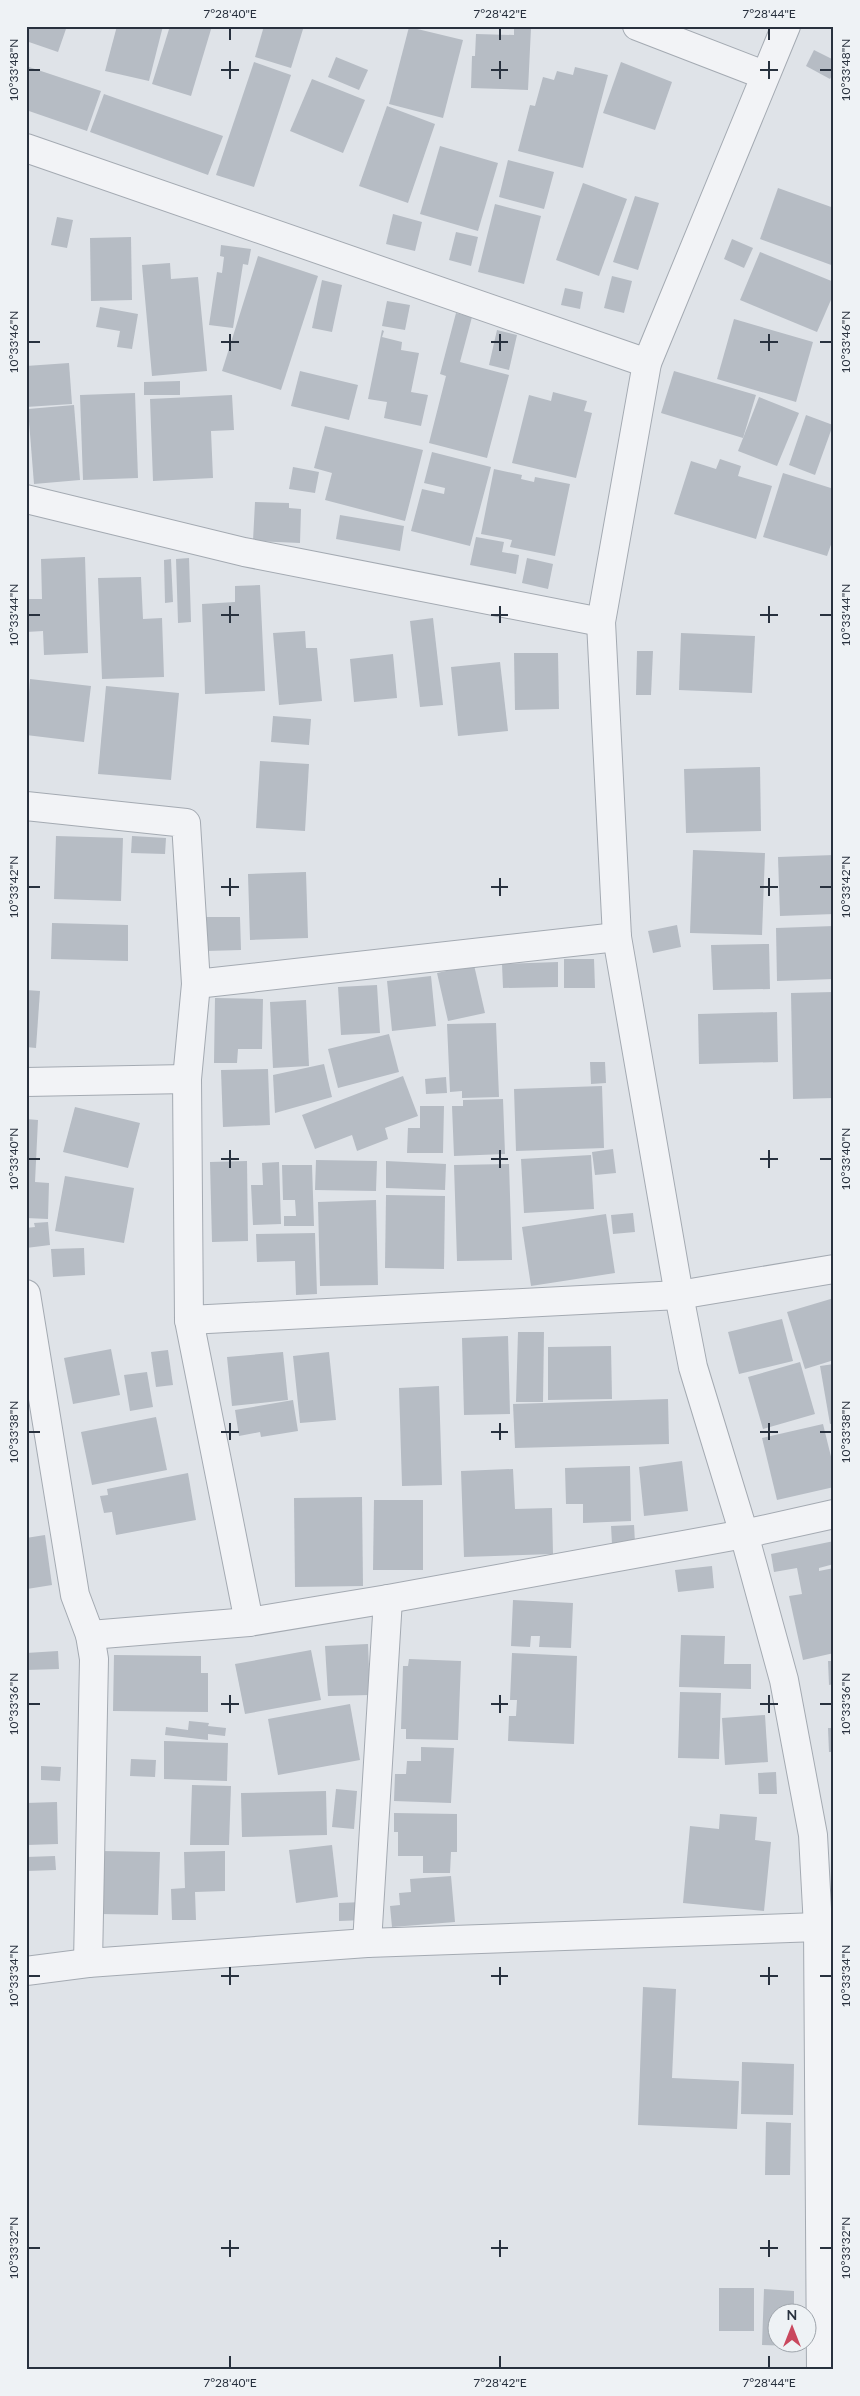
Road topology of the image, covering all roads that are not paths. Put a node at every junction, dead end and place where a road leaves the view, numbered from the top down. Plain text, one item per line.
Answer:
1 (637, 26) edge
2 (786, 26) edge
3 (764, 75) junction
4 (26, 148) edge
5 (647, 363) junction
6 (26, 499) edge
7 (601, 622) junction
8 (26, 806) edge
9 (617, 937) junction
10 (196, 984) junction
11 (187, 1079) junction
12 (26, 1082) edge
13 (834, 1269) edge
14 (26, 1294) edge
15 (679, 1295) junction
16 (189, 1320) junction
17 (834, 1514) edge
18 (744, 1534) junction
19 (388, 1599) junction
20 (249, 1622) junction
21 (90, 1635) junction
22 (818, 1927) junction
23 (367, 1942) junction
24 (88, 1963) junction
25 (26, 1970) edge
26 (821, 2370) edge

1 - 3 street
2 - 3 street
3 - 5 street
4 - 5 street
5 - 7 street
6 - 7 street
7 - 9 street
8 - 10 street
9 - 10 street
9 - 15 street
10 - 11 street
11 - 12 street
11 - 16 street
13 - 15 street
14 - 21 street
15 - 16 street
15 - 18 street
16 - 20 street
17 - 18 street
18 - 19 street
18 - 22 street
19 - 20 street
19 - 23 street
20 - 21 street
21 - 24 street
22 - 23 street
22 - 26 street
23 - 24 street
24 - 25 street

